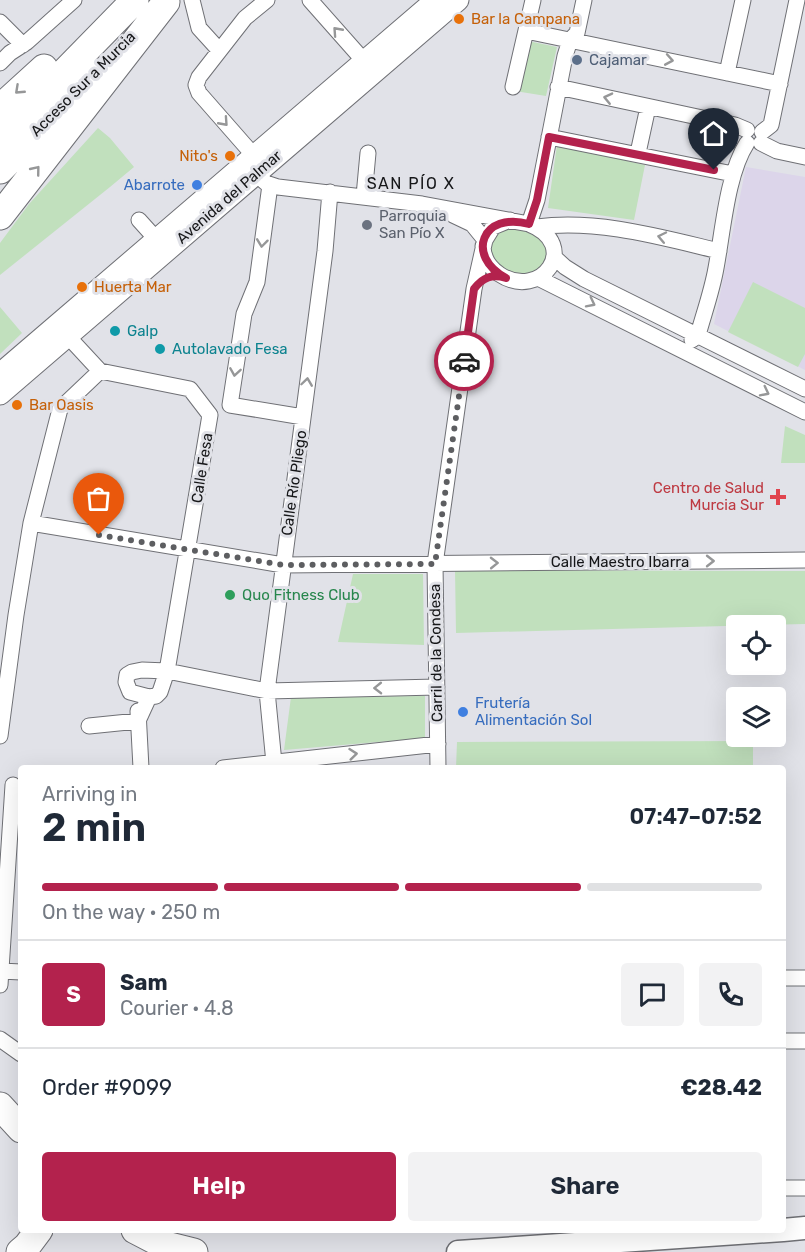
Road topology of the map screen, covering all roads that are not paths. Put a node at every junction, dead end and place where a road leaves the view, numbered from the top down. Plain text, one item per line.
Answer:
1 (74, 0) edge
2 (130, 0) edge
3 (135, 0) edge
4 (267, 0) edge
5 (310, 0) edge
6 (436, 0) edge
7 (459, 0) edge
8 (533, 0) edge
9 (584, 0) edge
10 (742, 0) edge
11 (797, 0) edge
12 (176, 1) edge
13 (0, 22) edge
14 (526, 31) junction
15 (570, 40) junction
16 (23, 45) junction
17 (219, 50) junction
18 (364, 62) junction
19 (0, 63) edge
20 (728, 73) junction
21 (780, 84) junction
22 (513, 87) dead end
23 (558, 87) junction
24 (648, 107) junction
25 (0, 108) edge
26 (549, 137) junction
27 (754, 137) junction
28 (0, 138) edge
29 (368, 153) dead end
30 (638, 153) junction
31 (805, 157) edge
32 (0, 170) edge
33 (259, 172) junction
34 (734, 174) junction
35 (330, 192) junction
36 (364, 196) junction
37 (422, 204) junction
38 (0, 216) edge
39 (139, 220) dead end
40 (510, 220) junction
41 (533, 225) junction
42 (157, 240) junction
43 (484, 243) junction
44 (719, 251) junction
45 (554, 257) junction
46 (506, 278) junction
47 (538, 278) junction
48 (474, 289) junction
49 (63, 330) junction
50 (698, 335) junction
51 (657, 337) junction
52 (100, 371) junction
53 (0, 374) edge
54 (805, 389) edge
55 (0, 394) edge
56 (805, 412) edge
57 (303, 417) junction
58 (31, 523) junction
59 (188, 550) junction
60 (805, 560) edge
61 (435, 564) junction
62 (283, 565) junction
63 (0, 612) edge
64 (16, 615) junction
65 (167, 671) junction
66 (437, 687) junction
67 (267, 691) junction
68 (143, 696) junction
69 (138, 721) junction
70 (89, 726) dead end
71 (0, 736) edge
72 (438, 744) junction
73 (141, 765) edge
74 (267, 765) edge
75 (438, 765) edge
76 (11, 784) edge
77 (18, 973) edge
78 (0, 978) edge
79 (786, 978) edge
80 (805, 978) edge
81 (786, 1041) edge
82 (805, 1041) edge
83 (0, 1086) edge
84 (18, 1101) edge
85 (0, 1106) edge
86 (18, 1126) edge
87 (786, 1188) edge
88 (805, 1188) edge
89 (805, 1228) edge
90 (786, 1230) edge
91 (37, 1233) edge
92 (141, 1233) edge
93 (739, 1233) edge
94 (20, 1252) edge
95 (194, 1252) edge
96 (458, 1252) edge

1 - 16 street
2 -> 25 highway
3 - 28 highway, Acceso Sur a Murcia
4 - 17 street
18 -> 5 street
6 - 18 main road, Avenida del Palmar
7 - 33 main road, Avenida del Palmar
8 - 14 street
9 - 15 street
10 - 20 street
11 - 21 street
12 - 17 street
12 - 32 highway, Acceso Sur a Murcia
38 -> 12 highway
13 - 16 street
14 - 15 street
14 - 22 street
15 -> 20 street
15 - 23 street
16 - 19 street
17 -> 33 street
18 - 33 main road, Avenida del Palmar
20 - 21 street
21 - 27 street
24 -> 23 street
23 - 26 street
24 - 27 street
24 - 30 street
26 - 30 street
26 - 41 street
27 - 31 street
27 - 34 street
29 - 36 street
30 - 34 street
33 - 35 street
33 - 42 main road, Avenida del Palmar
33 - 49 main road, Avenida del Palmar
33 -> 57 street, Calle Río Pliego
34 - 44 street
35 - 36 street
57 -> 35 street, Calle Río Pliego
36 - 37 street
37 - 40 street
37 - 43 street
39 - 42 street
40 - 41 street
40 - 43 street
44 -> 41 street
41 - 45 street
42 - 49 main road, Avenida del Palmar
43 - 46 street
43 - 48 street, Carril de la Condesa
44 - 50 street
45 - 47 street
45 - 50 street
46 - 47 street
46 - 48 street
47 -> 51 street
48 - 61 street, Carril de la Condesa
49 - 52 street
49 - 53 main road, Avenida del Palmar
49 - 55 main road, Avenida del Palmar
50 - 51 street
50 - 54 street
51 -> 56 street
52 - 58 street
52 - 59 street, Calle Fesa
57 - 62 street, Calle Río Pliego
58 - 59 street, Calle Maestro Ibarra
58 - 64 street
59 - 62 street, Calle Maestro Ibarra
59 - 65 street, Calle Fesa
61 -> 60 street, Calle Maestro Ibarra
61 - 62 street, Calle Maestro Ibarra
61 - 66 street, Carril de la Condesa
62 - 67 street, Calle Río Pliego
63 - 64 street
64 - 71 street
65 - 67 street
65 - 68 street, Calle Fesa
65 - 68 street
66 -> 67 street
66 - 72 street, Carril de la Condesa
67 - 74 street, Calle Río Pliego
68 - 69 street, Calle Fesa
69 - 70 street
69 - 73 street
74 -> 72 street
72 - 75 street, Carril de la Condesa
76 - 78 street
77 - 78 street
79 - 80 street
81 - 82 street
83 - 84 highway
85 - 86 highway
87 - 88 street
89 - 90 main road
91 - 94 highway
92 - 95 highway
93 - 96 main road

